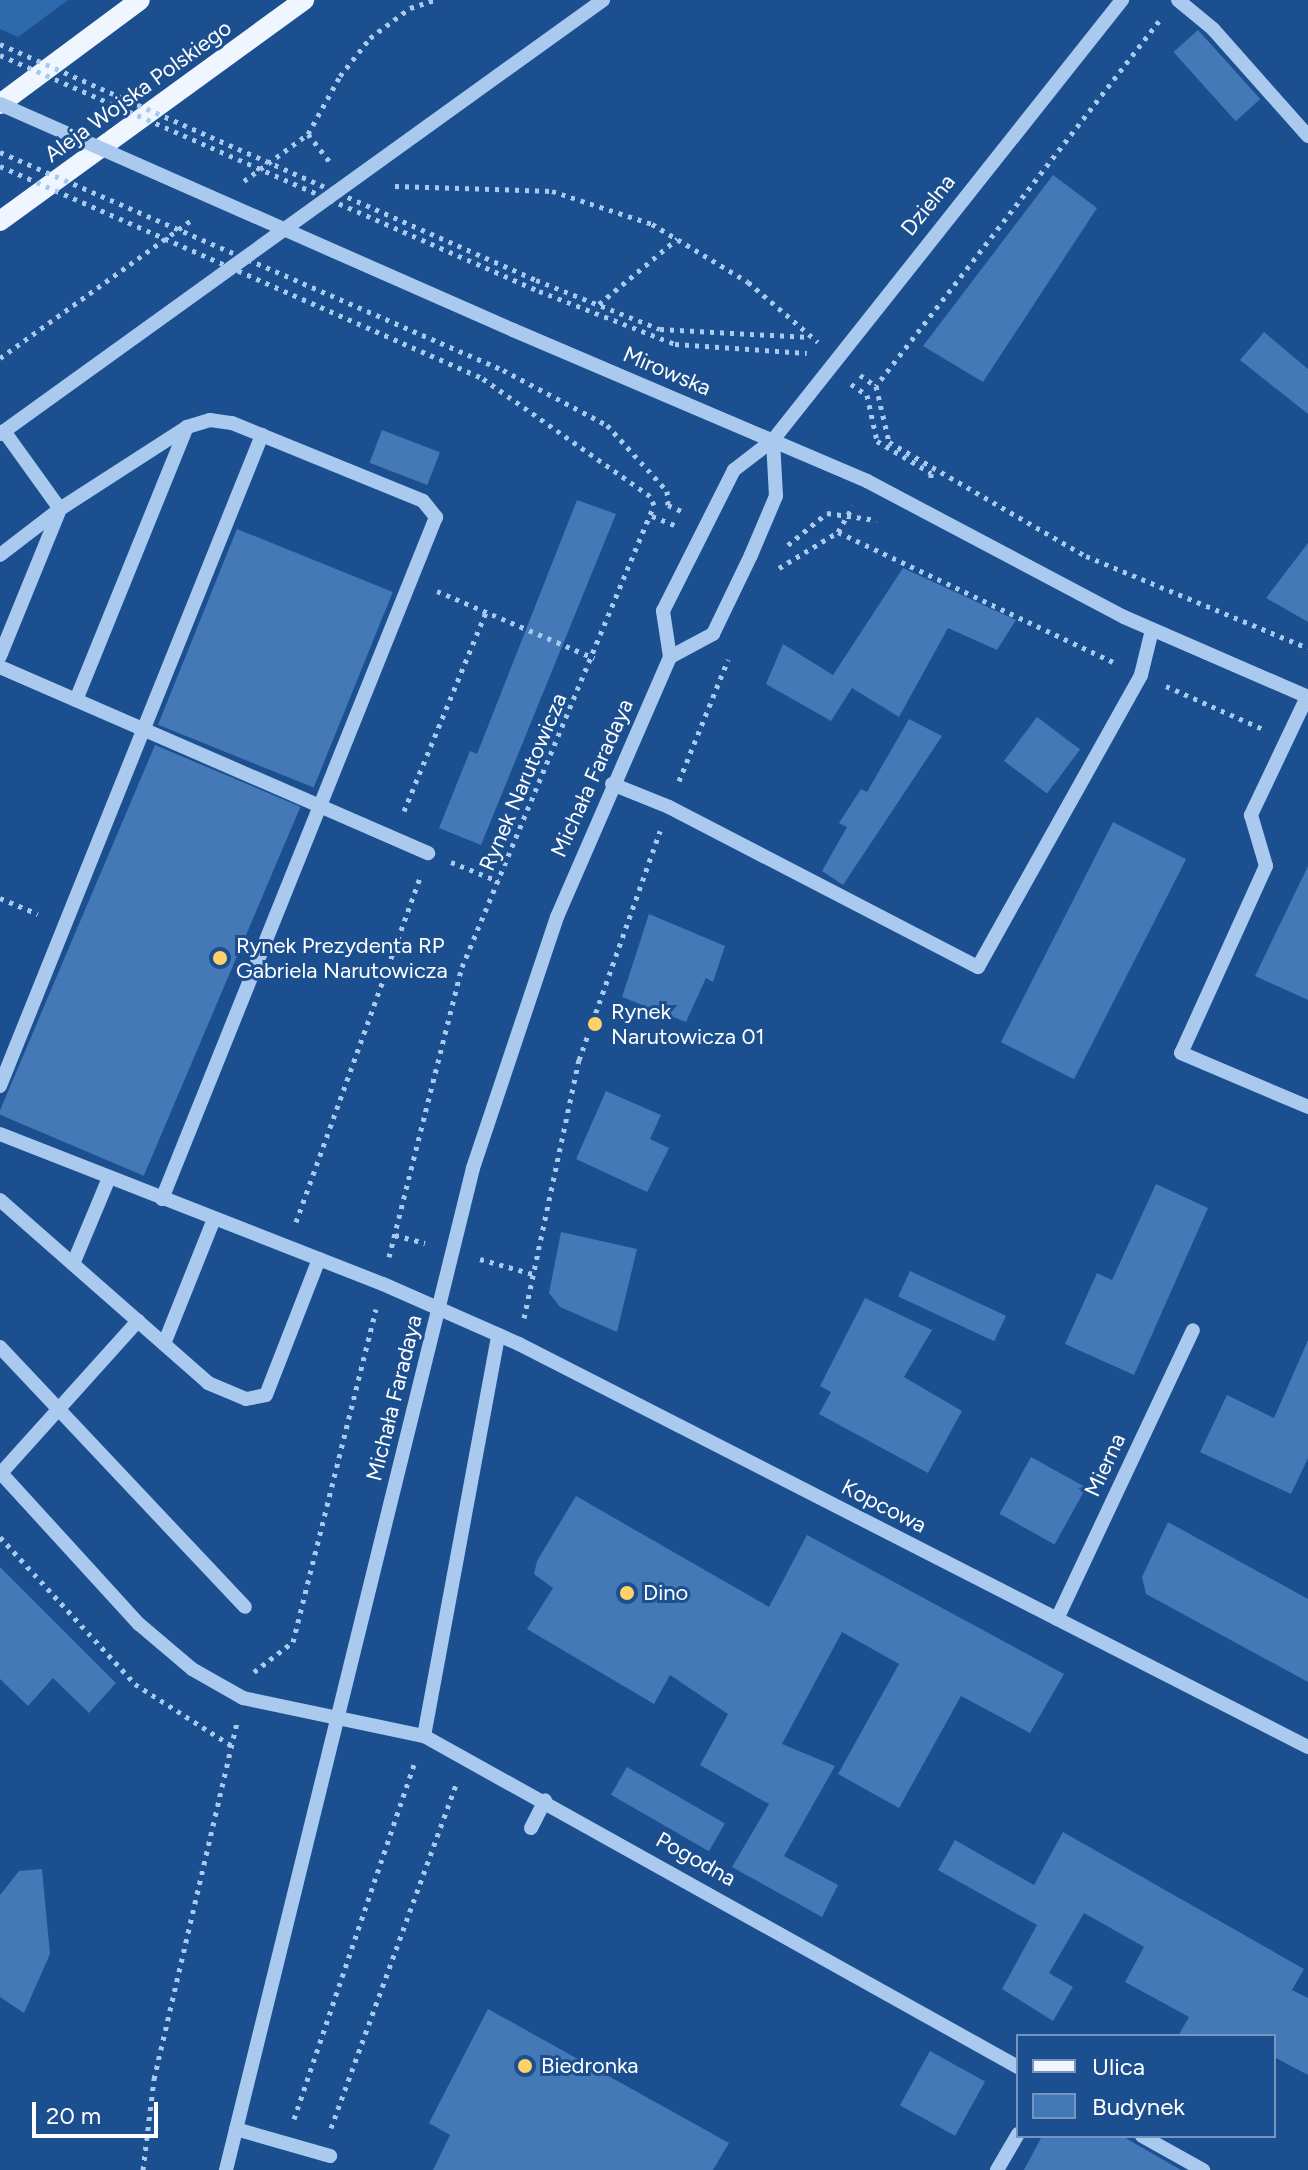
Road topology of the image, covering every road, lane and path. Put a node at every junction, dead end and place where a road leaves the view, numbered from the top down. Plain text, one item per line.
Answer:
1 (140, 0) edge
2 (304, 0) edge
3 (435, 0) edge
4 (603, 0) edge
5 (1122, 0) edge
6 (1178, 0) edge
7 (1166, 12) dead end
8 (0, 44) edge
9 (0, 55) edge
10 (0, 104) edge
11 (308, 134) junction
12 (1308, 136) edge
13 (0, 152) edge
14 (0, 166) edge
15 (348, 184) junction
16 (233, 189) dead end
17 (196, 216) dead end
18 (0, 221) edge
19 (677, 239) junction
20 (598, 304) junction
21 (0, 358) edge
22 (826, 367) junction
23 (503, 370) dead end
24 (187, 427) junction
25 (2, 432) edge
26 (262, 435) junction
27 (773, 440) junction
28 (60, 509) junction
29 (931, 514) junction
30 (0, 555) edge
31 (774, 576) dead end
32 (414, 581) junction
33 (486, 612) junction
34 (1152, 630) junction
35 (1308, 648) edge
36 (732, 652) dead end
37 (0, 656) edge
38 (670, 657) junction
39 (594, 658) junction
40 (0, 667) edge
41 (1141, 675) junction
42 (1308, 697) edge
43 (76, 700) junction
44 (144, 729) junction
45 (1287, 740) junction
46 (612, 784) junction
47 (322, 806) junction
48 (669, 807) junction
49 (393, 838) junction
50 (428, 853) junction
51 (498, 881) junction
52 (0, 898) edge
53 (65, 925) junction
54 (579, 1060) dead end
55 (0, 1086) edge
56 (1308, 1107) edge
57 (0, 1134) edge
58 (109, 1178) junction
59 (162, 1199) junction
60 (0, 1200) edge
61 (214, 1219) junction
62 (287, 1247) junction
63 (319, 1259) junction
64 (73, 1264) junction
65 (383, 1284) junction
66 (439, 1308) junction
67 (138, 1321) junction
68 (1193, 1330) dead end
69 (498, 1335) junction
70 (164, 1344) junction
71 (0, 1347) edge
72 (60, 1410) junction
73 (1, 1472) edge
74 (0, 1537) edge
75 (245, 1607) dead end
76 (1057, 1619) junction
77 (243, 1698) junction
78 (340, 1718) junction
79 (424, 1736) junction
80 (232, 1746) junction
81 (1308, 1747) edge
82 (545, 1800) junction
83 (531, 1828) dead end
84 (1016, 2066) edge
85 (236, 2129) junction
86 (1016, 2137) edge
87 (1146, 2138) edge
88 (288, 2144) junction
89 (330, 2156) dead end
90 (143, 2170) edge
91 (226, 2170) edge
92 (997, 2170) edge
93 (1203, 2170) edge

1 - 10 main road
2 - 18 main road, Aleja Wojska Polskiego
3 - 11 path
4 - 15 street
5 - 22 street, Dzielna
6 - 12 street
7 - 35 path
8 - 20 path, bridge
9 - 22 path, bridge
10 - 27 street, Mirowska, bridge
11 - 15 path
11 - 16 path
13 - 23 path, bridge
14 - 39 path, Rynek Narutowicza, bridge
15 - 19 path
15 - 25 street
17 - 21 path
19 - 20 path
19 - 20 path
22 - 27 street, Dzielna
22 - 29 path
24 - 26 street
24 - 28 street
24 - 43 street
25 - 28 street
26 - 32 street
26 - 44 street
27 - 29 street, Mirowska
27 - 38 street
27 - 38 street
28 - 30 street
28 - 37 street
29 - 34 street, Mirowska
31 - 41 path
32 - 33 path
32 - 47 street
33 - 39 path
33 - 49 path
34 - 41 street
34 - 42 street, Mirowska
36 - 48 path
38 - 46 street, Michała Faradaya
39 - 51 path, Rynek Narutowicza
40 - 43 street
41 - 45 path
41 - 48 street
42 - 45 street
43 - 44 street
44 - 47 street
44 - 53 street
45 - 56 street
46 - 48 street
46 - 66 street, Michała Faradaya
47 - 49 street
47 - 59 street
48 - 54 path
49 - 50 street
50 - 51 path
50 - 62 path
51 - 65 path, Rynek Narutowicza
52 - 53 path
53 - 55 street
57 - 58 street, Kopcowa
58 - 59 street, Kopcowa
58 - 64 street
59 - 61 street, Kopcowa
60 - 64 street
61 - 62 street, Kopcowa
61 - 70 street
62 - 63 street, Kopcowa
63 - 65 street, Kopcowa
63 - 70 street
64 - 67 street
65 - 66 street, Kopcowa
65 - 77 path, Rynek Narutowicza
66 - 69 street, Kopcowa
66 - 78 street, Michała Faradaya
67 - 70 street
67 - 72 street
68 - 76 street, Mierna
69 - 76 street, Kopcowa
69 - 79 street
71 - 72 street
72 - 73 street
72 - 75 street
73 - 77 street
74 - 80 path
76 - 81 street, Kopcowa
77 - 78 street
77 - 80 path, Rynek Narutowicza
78 - 79 street, Pogodna
78 - 85 street, Michała Faradaya
79 - 82 street, Pogodna
79 - 88 path
80 - 90 path, Rynek Narutowicza
82 - 83 street
82 - 84 street, Pogodna
85 - 88 street
85 - 91 street, Michała Faradaya
86 - 92 street
87 - 93 street
88 - 89 street

